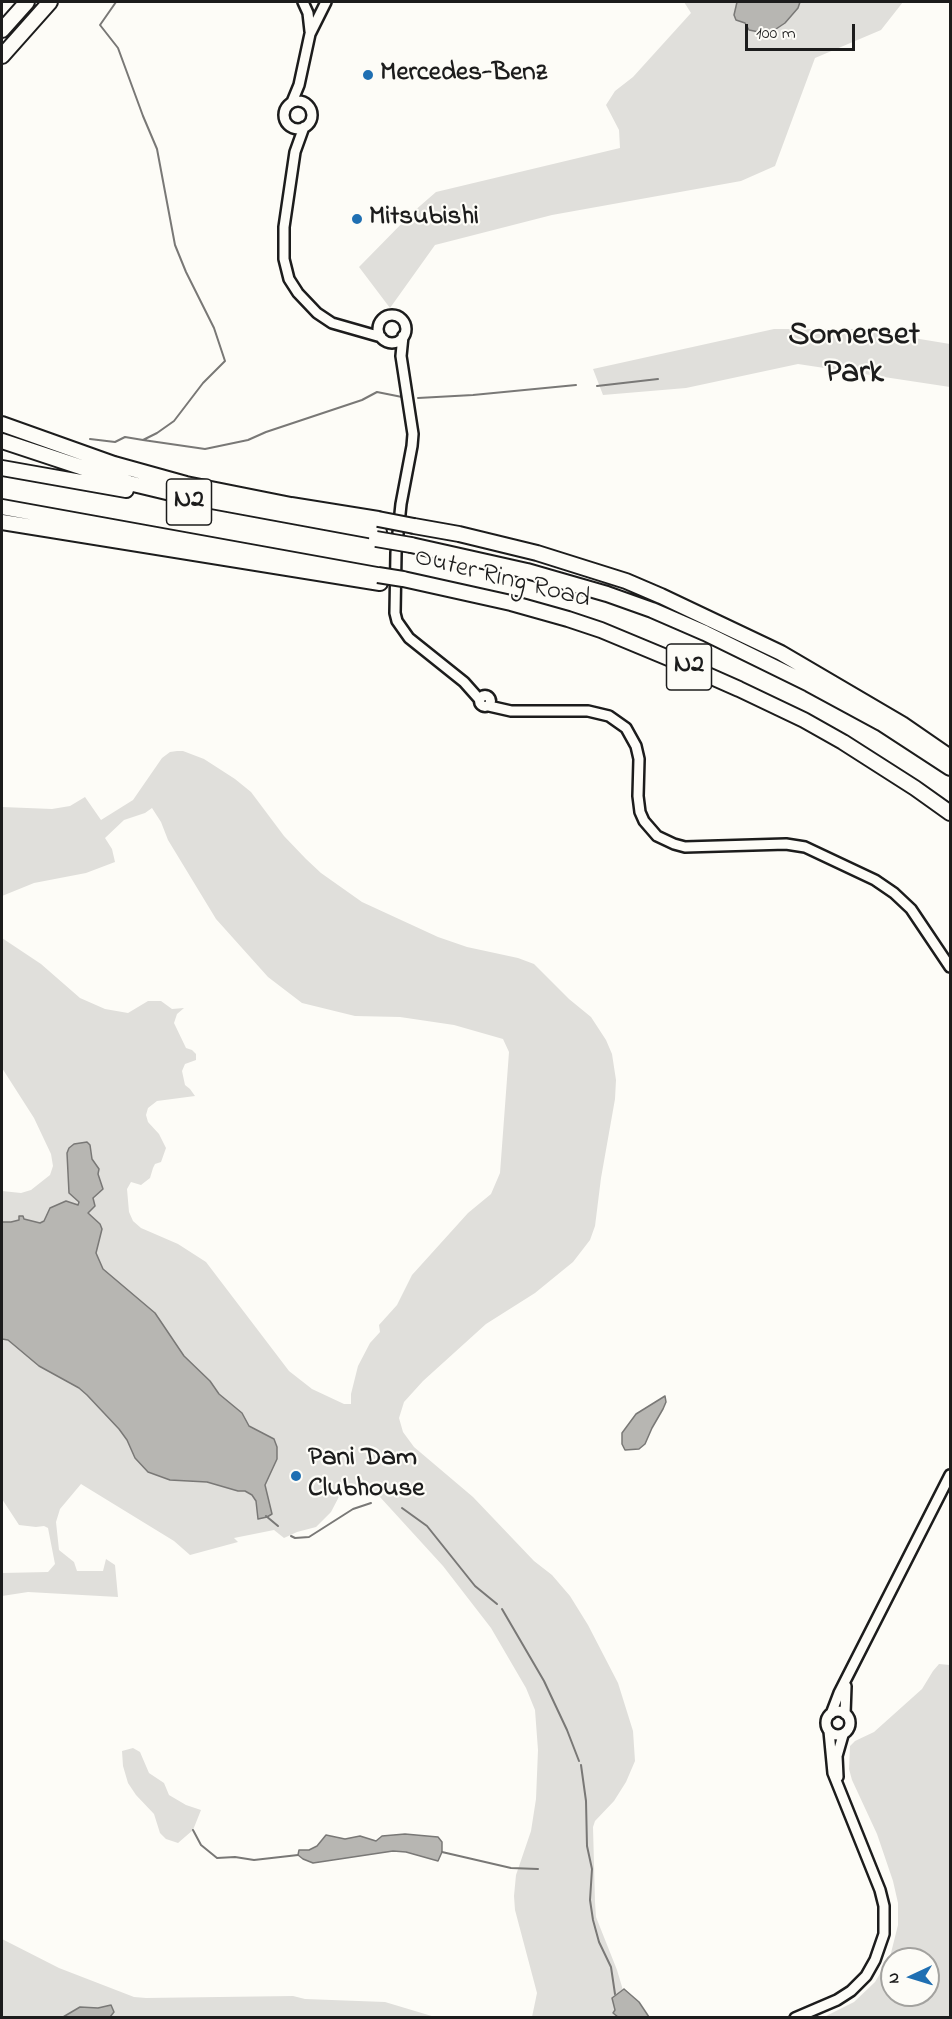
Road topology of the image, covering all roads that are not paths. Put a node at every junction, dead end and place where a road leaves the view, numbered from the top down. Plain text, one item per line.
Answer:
1 (27, 2) edge
2 (50, 2) edge
3 (305, 2) edge
4 (325, 2) edge
5 (2, 30) edge
6 (310, 33) junction
7 (3, 56) edge
8 (300, 85) junction
9 (292, 102) junction
10 (305, 103) junction
11 (291, 127) junction
12 (304, 127) junction
13 (295, 152) junction
14 (381, 320) junction
15 (356, 329) junction
16 (403, 336) junction
17 (384, 340) junction
18 (401, 356) junction
19 (2, 424) edge
20 (2, 441) edge
21 (2, 468) edge
22 (2, 507) edge
23 (2, 514) edge
24 (2, 522) edge
25 (378, 530) junction
26 (413, 536) junction
27 (358, 570) junction
28 (379, 579) junction
29 (951, 757) edge
30 (951, 768) edge
31 (951, 813) edge
32 (951, 967) edge
33 (951, 1474) edge
34 (847, 1681) junction
35 (831, 1714) junction
36 (845, 1714) junction
37 (829, 1731) junction
38 (843, 1735) junction
39 (840, 1788) junction
40 (795, 2018) edge

1 - 5 highway
2 - 7 highway
3 - 4 street
3 - 6 street
4 - 6 street
6 - 8 street
8 - 9 street
8 - 10 street
9 - 10 street
9 - 11 street
10 - 12 street
11 - 12 street
11 - 13 street
12 - 13 street
13 - 15 street
14 - 15 street
14 - 16 street
14 - 17 street
15 - 17 street
16 - 17 street
16 - 18 street
17 - 18 street
18 - 32 street
19 - 25 highway
20 - 25 highway
21 - 25 highway, Outer Ring Road / N2
22 - 27 highway, Outer Ring Road / N2
23 - 27 highway
24 - 28 highway
25 - 26 highway, Outer Ring Road / N2, bridge
25 - 26 highway, bridge
26 - 29 highway
26 - 30 highway, Outer Ring Road / N2
27 - 28 highway, Outer Ring Road / N2
28 - 31 highway, Outer Ring Road / N2, bridge
33 - 34 street
34 - 35 street
34 - 36 street
35 - 36 street
35 - 37 street
36 - 38 street
37 - 38 street
37 - 39 street
38 - 39 street
39 - 40 street

